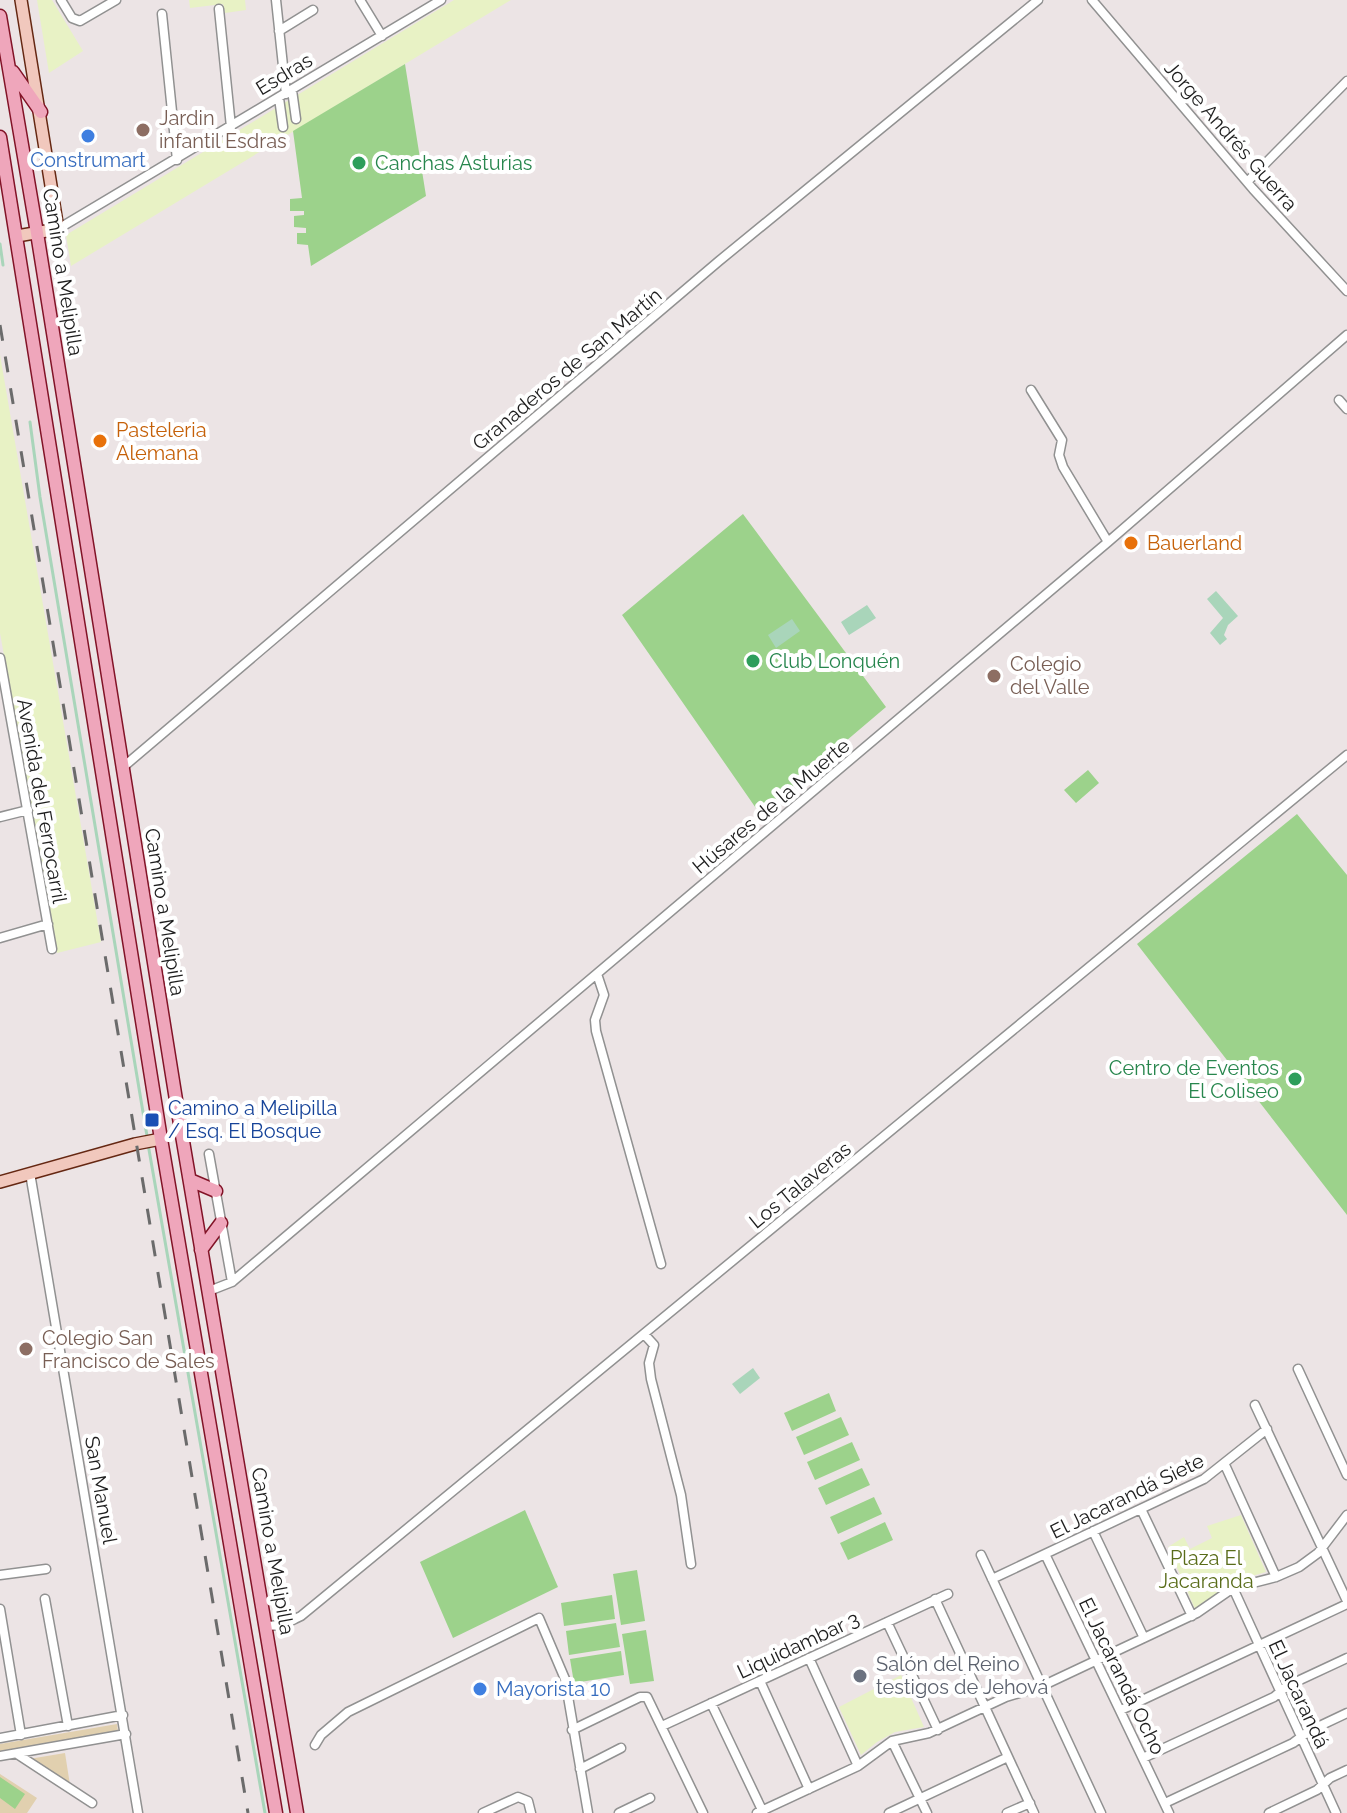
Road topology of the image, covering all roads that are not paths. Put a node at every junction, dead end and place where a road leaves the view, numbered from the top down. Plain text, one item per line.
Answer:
1 (21, 0) edge
2 (61, 0) edge
3 (116, 0) edge
4 (276, 0) edge
5 (360, 0) edge
6 (441, 0) edge
7 (1038, 0) edge
8 (1092, 0) edge
9 (429, 3) edge
10 (219, 9) dead end
11 (313, 10) dead end
12 (162, 14) dead end
13 (0, 16) edge
14 (279, 31) junction
15 (382, 36) junction
16 (8, 64) junction
17 (1347, 81) edge
18 (286, 94) junction
19 (41, 112) junction
20 (296, 119) dead end
21 (231, 127) junction
22 (283, 127) dead end
23 (0, 137) edge
24 (177, 160) junction
25 (1248, 181) junction
26 (58, 229) junction
27 (37, 233) junction
28 (17, 236) junction
29 (1347, 291) edge
30 (1347, 335) edge
31 (1031, 390) dead end
32 (1108, 542) junction
33 (0, 658) edge
34 (1347, 755) edge
35 (121, 769) junction
36 (28, 810) junction
37 (0, 817) edge
38 (48, 924) junction
39 (0, 938) edge
40 (52, 949) dead end
41 (597, 974) junction
42 (152, 1141) junction
43 (209, 1154) dead end
44 (30, 1173) junction
45 (190, 1180) junction
46 (0, 1182) edge
47 (216, 1191) junction
48 (221, 1223) junction
49 (201, 1250) junction
50 (661, 1264) dead end
51 (232, 1282) junction
52 (209, 1291) junction
53 (644, 1334) junction
54 (1298, 1369) dead end
55 (1255, 1405) dead end
56 (1267, 1429) junction
57 (1225, 1465) junction
58 (1347, 1475) edge
59 (1141, 1509) junction
60 (1347, 1515) edge
61 (1093, 1531) junction
62 (1322, 1548) junction
63 (1045, 1554) junction
64 (981, 1555) dead end
65 (691, 1564) dead end
66 (46, 1569) dead end
67 (0, 1575) edge
68 (1276, 1577) junction
69 (992, 1579) junction
70 (1233, 1588) junction
71 (948, 1594) dead end
72 (45, 1599) dead end
73 (935, 1599) junction
74 (1347, 1602) edge
75 (0, 1609) edge
76 (1192, 1616) junction
77 (887, 1622) junction
78 (266, 1626) junction
79 (246, 1628) junction
80 (1144, 1638) junction
81 (1259, 1645) junction
82 (270, 1651) junction
83 (249, 1655) junction
84 (809, 1658) junction
85 (1347, 1658) edge
86 (1097, 1660) junction
87 (760, 1681) junction
88 (1042, 1686) junction
89 (1280, 1691) junction
90 (711, 1703) junction
91 (985, 1707) junction
92 (1121, 1710) junction
93 (1347, 1713) edge
94 (123, 1715) junction
95 (68, 1726) junction
96 (662, 1726) junction
97 (572, 1730) junction
98 (938, 1730) junction
99 (126, 1734) junction
100 (21, 1735) junction
101 (1301, 1737) junction
102 (0, 1738) edge
103 (892, 1741) junction
104 (315, 1745) dead end
105 (621, 1748) dead end
106 (16, 1754) junction
107 (0, 1756) edge
108 (1008, 1757) junction
109 (1143, 1758) junction
110 (858, 1766) junction
111 (580, 1769) junction
112 (1347, 1770) edge
113 (1323, 1785) junction
114 (809, 1789) junction
115 (650, 1798) dead end
116 (920, 1798) junction
117 (92, 1803) dead end
118 (1030, 1803) junction
119 (1165, 1803) junction
120 (761, 1812) edge
121 (138, 1813) edge
122 (276, 1813) edge
123 (297, 1813) edge
124 (483, 1813) edge
125 (531, 1813) edge
126 (588, 1813) edge
127 (619, 1813) edge
128 (703, 1813) edge
129 (889, 1813) edge
130 (927, 1813) edge
131 (1007, 1813) edge
132 (1034, 1813) edge
133 (1101, 1813) edge
134 (1169, 1813) edge
135 (1269, 1813) edge
136 (1336, 1813) edge

1 - 19 street
2 - 3 street
4 - 14 street
5 - 15 street
6 - 9 street, Esdras
7 - 35 street, Granaderos de San Martín
8 - 25 street, Jorge Andrés Guerra
9 - 15 street, Esdras
10 - 21 street
11 - 14 street
12 - 24 street
13 - 16 main road, Camino a Melipilla
14 - 18 street
15 - 18 street, Esdras
16 - 19 main road
16 - 27 main road, Camino a Melipilla
17 - 25 street
18 - 20 street
18 - 21 street, Esdras
18 - 22 street
19 - 26 street
21 - 24 street, Esdras
23 - 28 main road, Camino a Melipilla
24 - 26 street, Esdras
25 - 29 street, Jorge Andrés Guerra
26 - 27 street, Esdras
27 - 28 street, Esdras
27 - 35 main road, Camino a Melipilla
28 - 42 main road, Camino a Melipilla
30 - 32 street, Húsares de la Muerte
31 - 32 street
32 - 41 street, Húsares de la Muerte
33 - 36 street, Avenida del Ferrocarril
34 - 53 street, Los Talaveras
35 - 45 main road, Camino a Melipilla
36 - 37 street
36 - 38 street, Avenida del Ferrocarril
38 - 39 street
38 - 40 street, Avenida del Ferrocarril
41 - 50 street
41 - 51 street, Húsares de la Muerte
42 - 44 street
42 - 79 main road, Camino a Melipilla
43 - 47 street
44 - 46 street
44 - 94 street, San Manuel
45 - 47 main road
45 - 49 main road, Camino a Melipilla
47 - 48 street
48 - 49 main road
48 - 51 street
49 - 52 main road, Camino a Melipilla
51 - 52 street, Húsares de la Muerte
52 - 78 main road, Camino a Melipilla
53 - 65 street
53 - 78 street, Los Talaveras
54 - 58 street
55 - 56 street
56 - 57 street, El Jacarandá Siete
56 - 62 street
57 - 59 street, El Jacarandá Siete
57 - 68 street
59 - 61 street, El Jacarandá Siete
59 - 76 street
60 - 62 street
61 - 63 street, El Jacarandá Siete
61 - 80 street
62 - 68 street
62 - 74 street
63 - 69 street, El Jacarandá Siete
63 - 86 street, El Jacarandá Ocho
64 - 69 street
66 - 67 street
68 - 70 street
69 - 88 street
70 - 76 street
70 - 81 street, El Jacarandá
71 - 73 street, Liquidambar 3
72 - 95 street
73 - 77 street, Liquidambar 3
73 - 91 street
74 - 81 street
75 - 100 street
76 - 80 street
77 - 84 street, Liquidambar 3
77 - 98 street
78 - 79 main road
78 - 82 main road, Camino a Melipilla
79 - 83 main road, Camino a Melipilla
80 - 86 street
81 - 89 street, El Jacarandá
81 - 92 street
82 - 83 main road
82 - 123 main road, Camino a Melipilla
83 - 122 main road, Camino a Melipilla
84 - 87 street, Liquidambar 3
84 - 110 street
85 - 89 street
86 - 88 street
86 - 92 street, El Jacarandá Ocho
87 - 90 street, Liquidambar 3
87 - 114 street
88 - 91 street
88 - 133 street
89 - 101 street, El Jacarandá
89 - 109 street
90 - 96 street, Liquidambar 3
90 - 120 street
91 - 98 street
91 - 108 street
92 - 109 street, El Jacarandá Ocho
93 - 101 street
94 - 95 street
94 - 99 street, San Manuel
95 - 100 street
96 - 97 street
96 - 128 street
97 - 104 street
97 - 111 street
98 - 103 street
99 - 106 street
99 - 121 street, San Manuel
100 - 102 street
101 - 113 street, El Jacarandá
101 - 119 street
103 - 110 street
103 - 116 street
105 - 111 street
106 - 107 street
106 - 117 street
108 - 116 street
108 - 118 street
109 - 119 street, El Jacarandá Ocho
110 - 114 street
111 - 126 street
112 - 113 street
113 - 135 street
113 - 136 street, El Jacarandá
114 - 120 street
115 - 127 street
116 - 129 street
116 - 130 street
118 - 131 street
118 - 132 street
119 - 134 street, El Jacarandá Ocho
124 - 125 street

